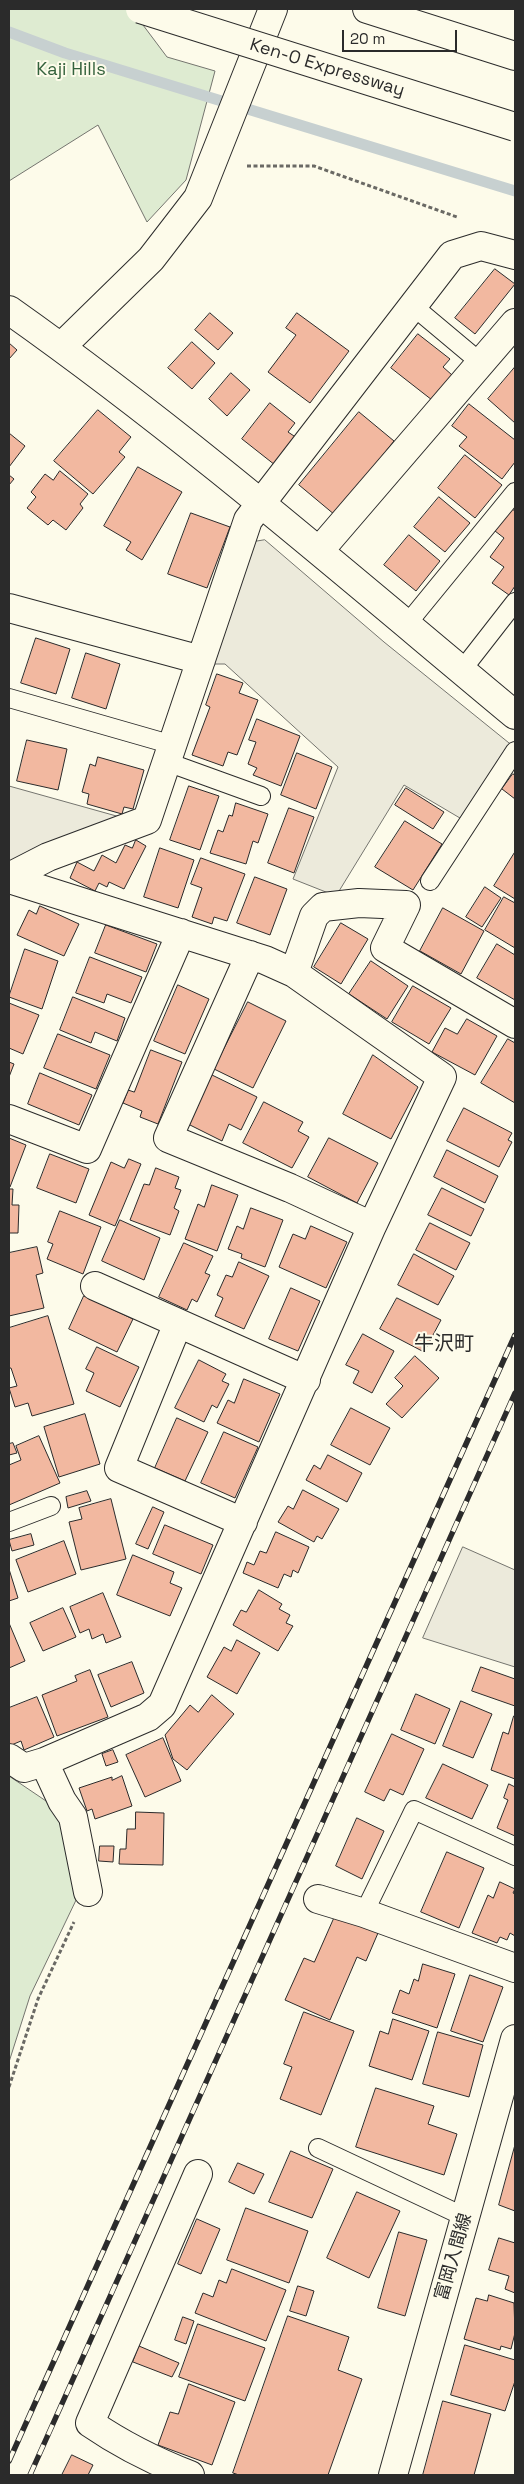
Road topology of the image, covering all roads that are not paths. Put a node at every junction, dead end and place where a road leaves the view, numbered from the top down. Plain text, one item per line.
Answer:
1 (140, 9) edge
2 (274, 9) edge
3 (367, 9) edge
4 (515, 56) edge
5 (515, 127) edge
6 (515, 255) edge
7 (414, 306) junction
8 (9, 310) edge
9 (515, 323) edge
10 (61, 347) junction
11 (481, 363) junction
12 (515, 492) edge
13 (260, 503) junction
14 (320, 551) junction
15 (515, 602) edge
16 (9, 608) edge
17 (406, 624) junction
18 (201, 660) junction
19 (462, 670) junction
20 (9, 698) edge
21 (515, 715) edge
22 (515, 751) edge
23 (170, 753) junction
24 (261, 796) dead end
25 (9, 878) edge
26 (430, 881) dead end
27 (180, 933) junction
28 (250, 955) junction
29 (294, 974) junction
30 (515, 1024) edge
31 (9, 1119) edge
32 (372, 1226) junction
33 (95, 1286) dead end
34 (178, 1323) junction
35 (306, 1380) junction
36 (51, 1506) dead end
37 (9, 1522) edge
38 (243, 1522) junction
39 (9, 1758) edge
40 (44, 1762) junction
41 (515, 1856) edge
42 (88, 1892) road end
43 (318, 1899) dead end
44 (364, 1912) junction
45 (515, 1968) edge
46 (515, 2039) edge
47 (318, 2148) dead end
48 (198, 2174) dead end
49 (465, 2217) junction
50 (190, 2475) edge
51 (393, 2475) edge

1 - 5 main road, Ken-O Expressway, bridge
2 - 10 main road
3 - 4 main road
6 - 7 main road
7 - 11 lane
7 - 13 main road
8 - 10 main road
9 - 11 main road
10 - 13 main road
11 - 14 main road
12 - 17 lane
13 - 14 main road
13 - 18 main road
14 - 17 main road
15 - 19 lane
16 - 18 main road
17 - 19 main road
18 - 23 main road
19 - 21 main road
20 - 23 lane
22 - 26 lane
23 - 24 lane
23 - 25 main road
25 - 27 main road
27 - 28 main road
27 - 31 main road
28 - 29 main road
28 - 32 main road
29 - 30 main road
29 - 32 main road
32 - 35 main road
33 - 34 main road
34 - 35 main road
34 - 38 main road
35 - 38 main road
36 - 37 lane
38 - 40 main road
39 - 40 main road
40 - 42 main road
41 - 44 lane
43 - 44 main road
44 - 45 main road
46 - 49 main road, 富岡入間線
47 - 49 lane
48 - 50 main road
49 - 51 main road, 富岡入間線

